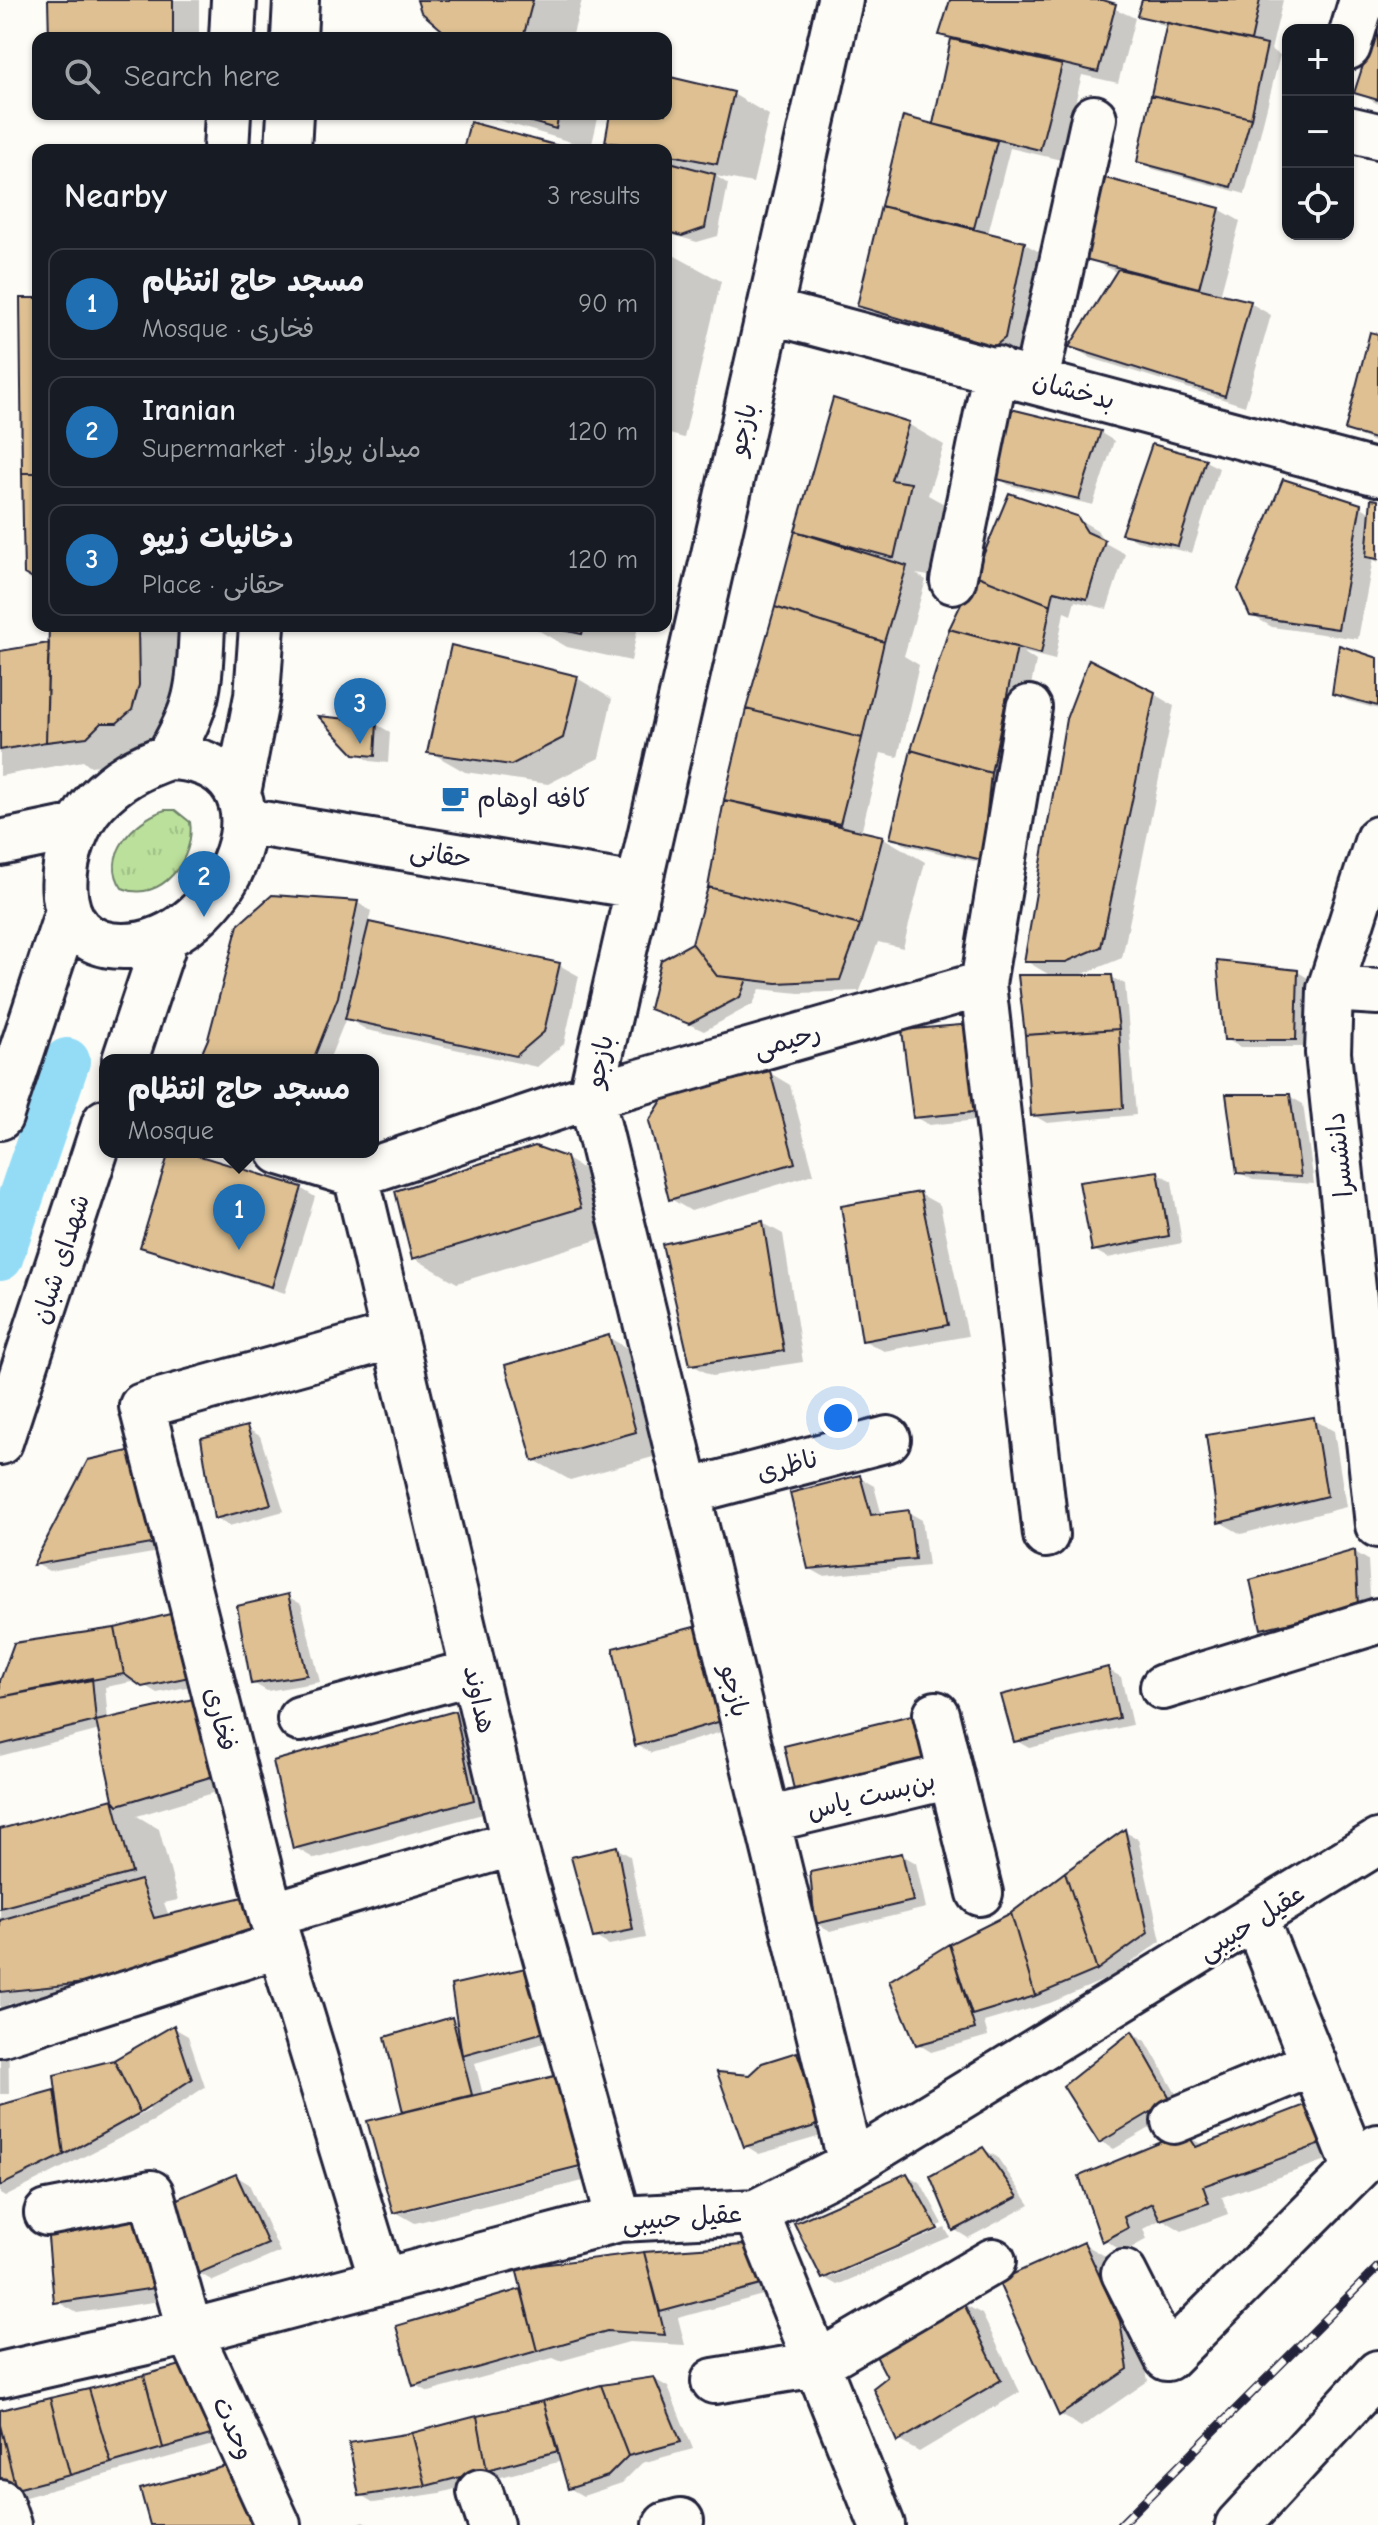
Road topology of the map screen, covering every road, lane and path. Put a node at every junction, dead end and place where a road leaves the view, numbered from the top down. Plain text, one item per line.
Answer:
1 (234, 0) edge
2 (296, 0) edge
3 (840, 0) edge
4 (1362, 0) edge
5 (1354, 27) edge
6 (232, 32) edge
7 (294, 32) edge
8 (1094, 118) dead end
9 (228, 120) edge
10 (290, 120) edge
11 (1354, 130) edge
12 (1378, 136) edge
13 (226, 144) edge
14 (288, 144) edge
15 (769, 311) junction
16 (1016, 374) junction
17 (1378, 473) edge
18 (953, 581) dead end
19 (202, 632) edge
20 (262, 632) edge
21 (1029, 708) dead end
22 (168, 757) junction
23 (241, 807) junction
24 (77, 827) junction
25 (1378, 839) edge
26 (0, 843) edge
27 (638, 886) junction
28 (68, 911) junction
29 (166, 937) junction
30 (983, 984) junction
31 (1330, 989) junction
32 (1378, 992) edge
33 (127, 1054) edge
34 (591, 1096) junction
35 (0, 1117) edge
36 (99, 1140) edge
37 (300, 1158) edge
38 (356, 1175) junction
39 (394, 1336) junction
40 (888, 1439) dead end
41 (0, 1442) edge
42 (687, 1492) junction
43 (1378, 1525) edge
44 (1046, 1535) dead end
45 (1378, 1621) edge
46 (473, 1672) junction
47 (1163, 1687) dead end
48 (936, 1714) dead end
49 (300, 1719) dead end
50 (951, 1776) junction
51 (767, 1820) junction
52 (1378, 1842) edge
53 (514, 1843) junction
54 (980, 1893) dead end
55 (1256, 1920) junction
56 (276, 1930) junction
57 (0, 2034) edge
58 (1314, 2063) junction
59 (1174, 2121) dead end
60 (1366, 2157) edge
61 (851, 2164) junction
62 (756, 2212) junction
63 (47, 2213) dead end
64 (619, 2219) junction
65 (993, 2261) dead end
66 (1124, 2273) dead end
67 (382, 2280) junction
68 (190, 2332) junction
69 (817, 2364) junction
70 (1378, 2373) edge
71 (0, 2375) edge
72 (714, 2381) dead end
73 (0, 2502) edge
74 (8, 2525) edge
75 (278, 2525) edge
76 (882, 2525) edge
77 (1238, 2525) edge

1 - 6 street
2 - 7 street
3 - 15 street, بازجو
4 - 5 street
8 - 16 street
9 - 13 street
10 - 14 street
11 - 12 street
15 - 16 street, بدخشان
15 - 27 street, بازجو
16 - 17 street, بدخشان
16 - 18 street
19 - 22 street
20 - 23 street
21 - 30 street
22 - 23 street
22 - 24 street
23 - 27 street, حقانی
23 - 29 street
24 - 26 street
24 - 28 street
25 - 31 street, دانشسرا
27 - 34 street, بازجو
28 - 29 street
28 - 35 street
29 - 33 street
30 - 34 street, رحیمی
30 - 44 street
31 - 32 street
31 - 43 street, دانشسرا
34 - 38 street, رحیمی
34 - 42 street, بازجو
36 - 41 street, شهدای شبان
37 - 38 street
38 - 39 street, هداوند
39 - 46 street, هداوند
39 - 56 street, فخاری
40 - 42 street, ناظری
42 - 51 street, بازجو
45 - 47 street
46 - 49 street
46 - 53 street, هداوند
48 - 50 street
50 - 51 street, بن‌بست یاس
50 - 54 street, بن‌بست یاس
51 - 61 street, بازجو
52 - 55 street, عقیل حبیبی
53 - 56 street
53 - 64 street, هداوند
55 - 58 street
55 - 61 street, عقیل حبیبی
56 - 57 street
56 - 67 street, فخاری
58 - 59 street
58 - 60 street
60 - 66 street
61 - 62 street, عقیل حبیبی
62 - 64 street, عقیل حبیبی
62 - 69 street
63 - 68 street, وحدت
64 - 67 street, عقیل حبیبی
65 - 69 street
67 - 68 street, عقیل حبیبی
68 - 71 street, عقیل حبیبی
68 - 75 street, وحدت
69 - 72 street
69 - 76 street
70 - 77 street
73 - 74 street

